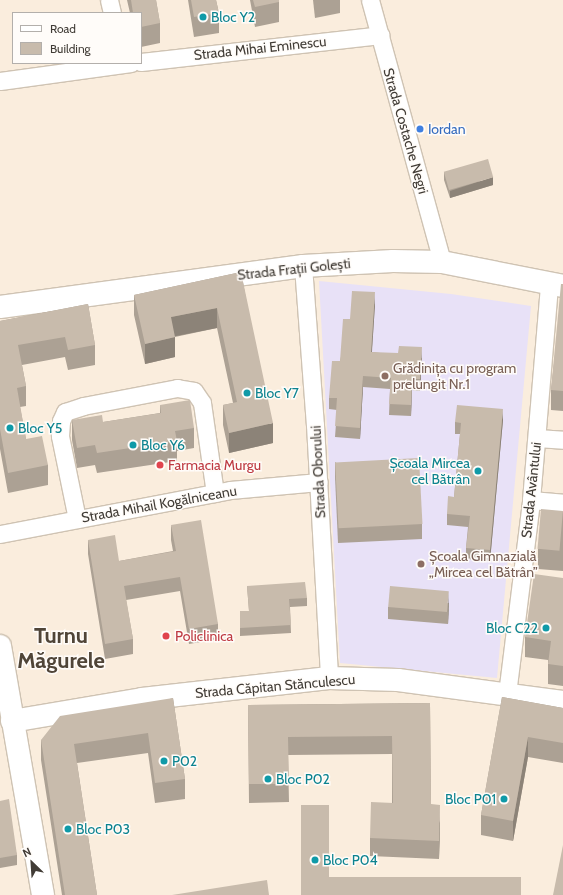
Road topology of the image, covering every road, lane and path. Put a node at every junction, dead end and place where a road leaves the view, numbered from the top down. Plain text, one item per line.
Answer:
1 (109, 0) edge
2 (370, 0) edge
3 (112, 12) edge
4 (380, 35) junction
5 (142, 62) edge
6 (118, 64) edge
7 (0, 81) edge
8 (442, 262) junction
9 (303, 266) junction
10 (556, 285) edge
11 (0, 307) edge
12 (537, 438) junction
13 (563, 440) edge
14 (319, 482) junction
15 (215, 493) junction
16 (531, 500) junction
17 (563, 503) edge
18 (77, 519) junction
19 (0, 534) edge
20 (0, 646) edge
21 (329, 678) junction
22 (507, 694) junction
23 (563, 702) edge
24 (6, 723) edge
25 (43, 895) edge

1 - 3 street
2 - 4 street, Strada Costache Negri
4 - 5 street, Strada Mihai Eminescu
4 - 8 street, Strada Costache Negri
6 - 7 street
8 - 9 main road, Strada Frații Golești
8 - 10 main road, Strada Frații Golești
9 - 11 main road, Strada Frații Golești
9 - 14 street, Strada Oborului
10 - 12 street, Strada Avântului
12 - 13 street
12 - 16 street, Strada Avântului
14 - 15 street, Strada Mihail Kogălniceanu
14 - 21 street, Strada Oborului
15 - 18 street, Strada Mihail Kogălniceanu
15 - 18 street
16 - 17 street
16 - 22 street, Strada Avântului
18 - 19 street, Strada Mihail Kogălniceanu
20 - 24 main road
21 - 22 main road, Strada Căpitan Stănculescu
21 - 24 main road, Strada Căpitan Stănculescu
22 - 23 main road, Strada Căpitan Stănculescu
24 - 25 main road

